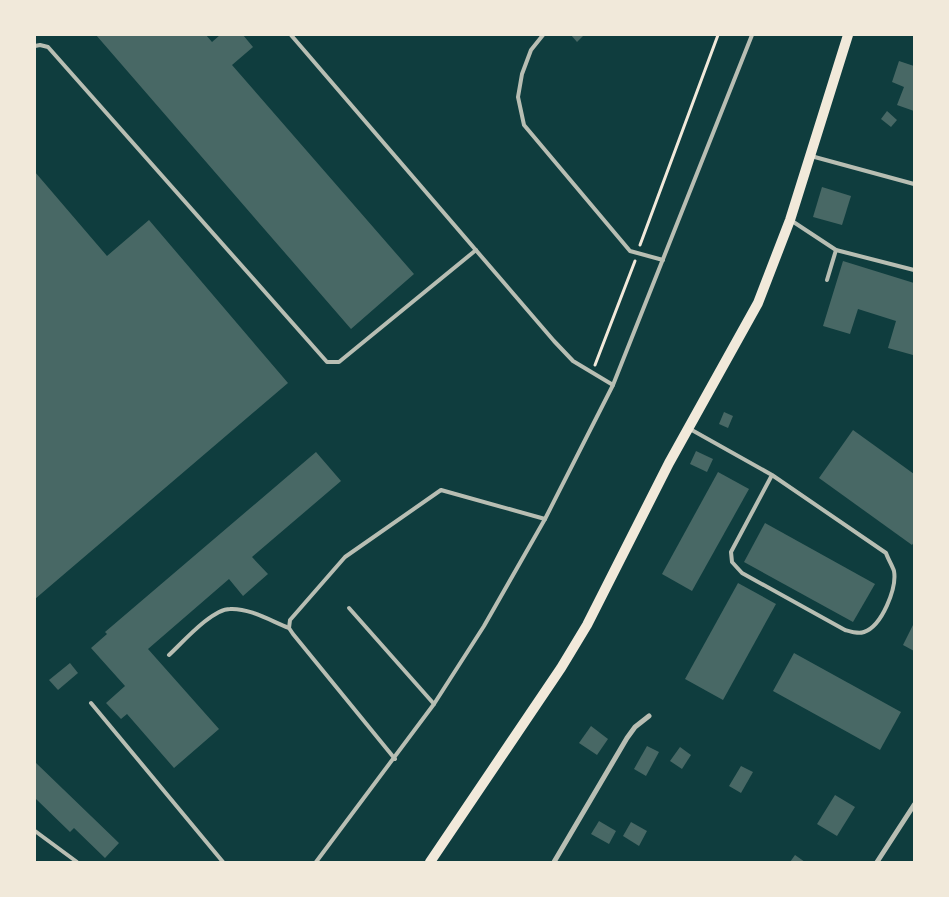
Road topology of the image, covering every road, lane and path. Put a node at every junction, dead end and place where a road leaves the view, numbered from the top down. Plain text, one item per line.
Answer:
1 (291, 35) edge
2 (543, 35) edge
3 (718, 35) edge
4 (752, 35) edge
5 (848, 35) edge
6 (35, 46) edge
7 (811, 156) junction
8 (914, 184) edge
9 (790, 220) junction
10 (476, 250) junction
11 (836, 250) junction
12 (638, 253) junction
13 (663, 260) junction
14 (914, 270) edge
15 (827, 280) dead end
16 (592, 373) junction
17 (613, 385) junction
18 (688, 428) junction
19 (772, 475) junction
20 (545, 519) junction
21 (349, 608) dead end
22 (289, 628) junction
23 (169, 655) dead end
24 (91, 703) dead end
25 (434, 704) junction
26 (649, 716) dead end
27 (395, 759) junction
28 (914, 805) edge
29 (35, 831) edge
30 (78, 862) edge
31 (223, 862) edge
32 (316, 862) edge
33 (430, 862) edge
34 (554, 862) edge
35 (877, 862) edge

1 - 10 lane
2 - 12 lane
3 - 12 path
4 - 13 lane
5 - 7 main road
6 - 10 lane
7 - 8 lane
7 - 9 main road
9 - 11 lane
9 - 18 main road
10 - 16 lane
11 - 14 lane
11 - 15 lane
12 - 13 lane
12 - 16 path
13 - 17 lane
16 - 17 lane
17 - 20 lane
18 - 19 lane
18 - 33 main road
19 - 19 lane
20 - 22 lane
20 - 25 lane
21 - 25 lane
22 - 23 lane
22 - 27 lane
24 - 31 lane
25 - 27 lane
26 - 34 street
27 - 32 lane
28 - 35 street
29 - 30 lane

